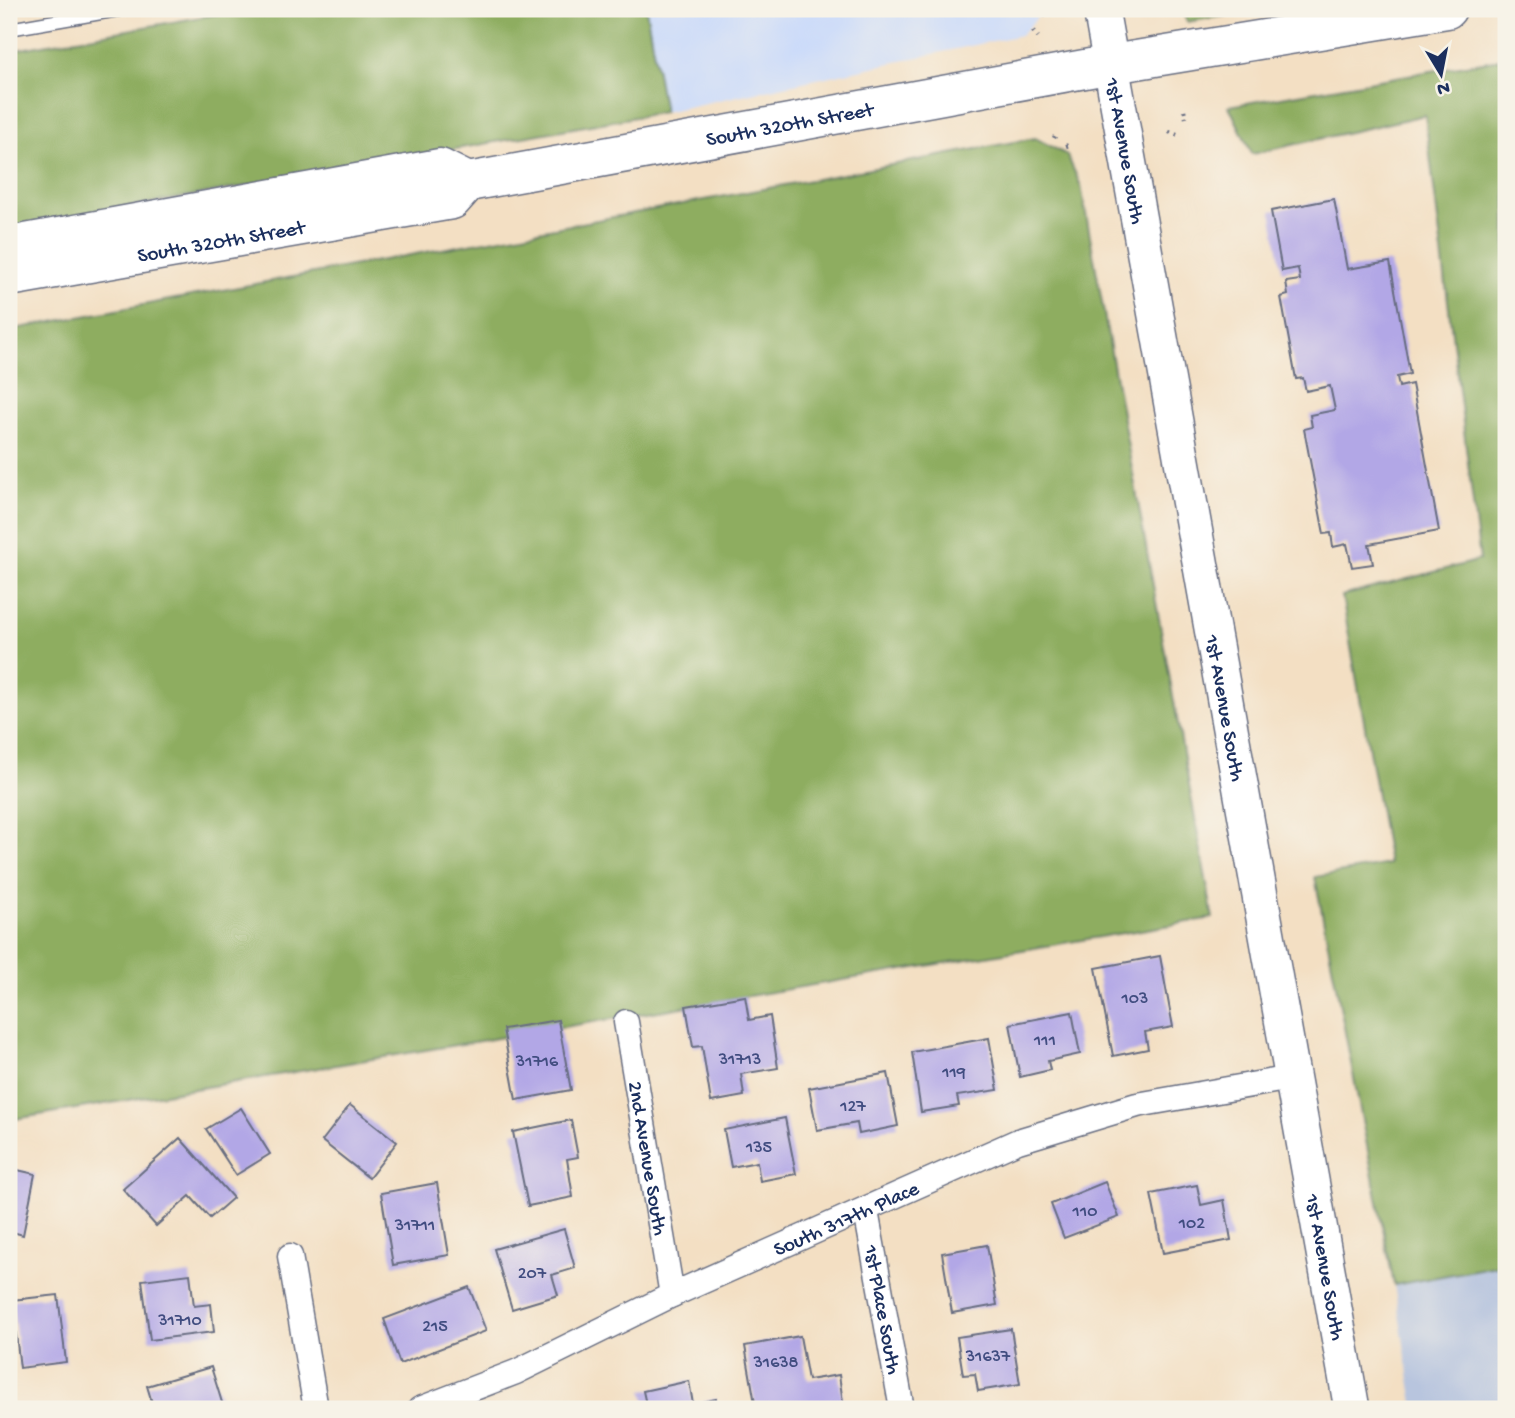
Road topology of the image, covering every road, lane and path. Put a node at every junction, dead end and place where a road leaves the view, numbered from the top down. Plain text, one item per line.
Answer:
1 (124, 9) edge
2 (1101, 9) edge
3 (1447, 9) edge
4 (1044, 15) dead end
5 (1051, 16) dead end
6 (9, 29) edge
7 (1033, 30) dead end
8 (1038, 37) dead end
9 (1112, 64) junction
10 (1184, 110) dead end
11 (1186, 118) dead end
12 (1169, 132) dead end
13 (1177, 135) dead end
14 (468, 182) junction
15 (9, 246) edge
16 (9, 277) edge
17 (626, 1022) dead end
18 (1291, 1078) junction
19 (866, 1211) junction
20 (290, 1255) dead end
21 (672, 1295) junction
22 (316, 1409) edge
23 (420, 1409) edge
24 (902, 1409) edge
25 (1352, 1409) edge

1 - 6 lane
2 - 9 main road, 1st Avenue South
3 - 9 main road, South 320th Street
4 - 5 path
7 - 8 path
9 - 14 main road, South 320th Street
9 - 18 main road, 1st Avenue South
10 - 11 path
12 - 13 path
14 - 15 main road, South 320th Street
14 - 16 main road, South 320th Street
17 - 21 street, 2nd Avenue South
18 - 19 street, South 317th Place
18 - 25 main road, 1st Avenue South
19 - 21 street, South 317th Place
19 - 24 street, 1st Place South
20 - 22 street
21 - 23 street, South 317th Place

